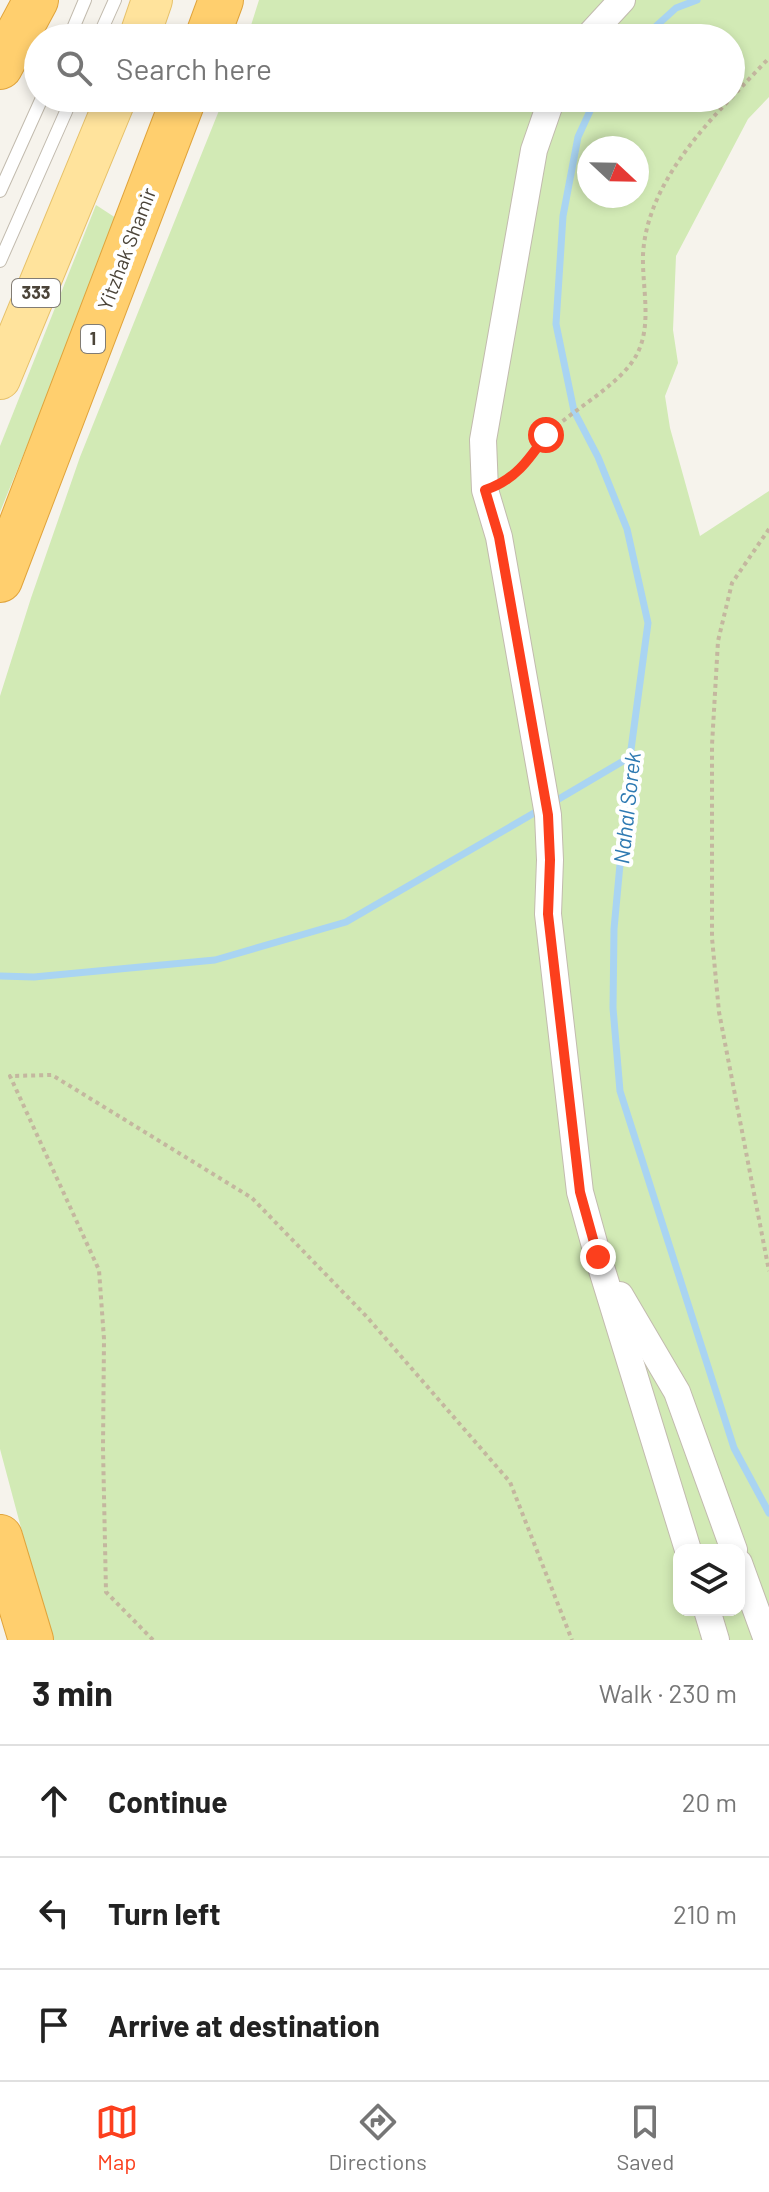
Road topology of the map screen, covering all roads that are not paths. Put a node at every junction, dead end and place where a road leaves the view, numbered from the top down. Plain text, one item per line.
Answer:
1 (24, 0) edge
2 (36, 0) edge
3 (85, 0) edge
4 (115, 0) edge
5 (152, 0) edge
6 (221, 0) edge
7 (622, 0) edge
8 (75, 24) edge
9 (104, 24) edge
10 (144, 24) edge
11 (212, 24) edge
12 (600, 24) edge
13 (0, 36) edge
14 (0, 67) edge
15 (36, 112) edge
16 (66, 112) edge
17 (110, 112) edge
18 (179, 112) edge
19 (547, 112) edge
20 (0, 191) edge
21 (0, 261) edge
22 (0, 379) edge
23 (0, 580) edge
24 (598, 1257) junction
25 (0, 1537) edge
26 (686, 1544) edge
27 (732, 1544) edge
28 (745, 1580) edge
29 (709, 1616) edge
30 (31, 1640) edge
31 (716, 1640) edge
32 (767, 1640) edge

1 - 13 main road
2 - 14 highway
3 - 8 lane
4 - 9 lane
5 - 10 main road
6 - 11 highway
7 - 12 street
15 - 20 lane
16 - 21 lane
17 - 22 main road, 333
18 - 23 highway, Yitzhak Shamir / 1
19 - 24 street
24 - 26 street
24 - 27 street
25 - 30 highway
28 - 32 street
29 - 31 street

